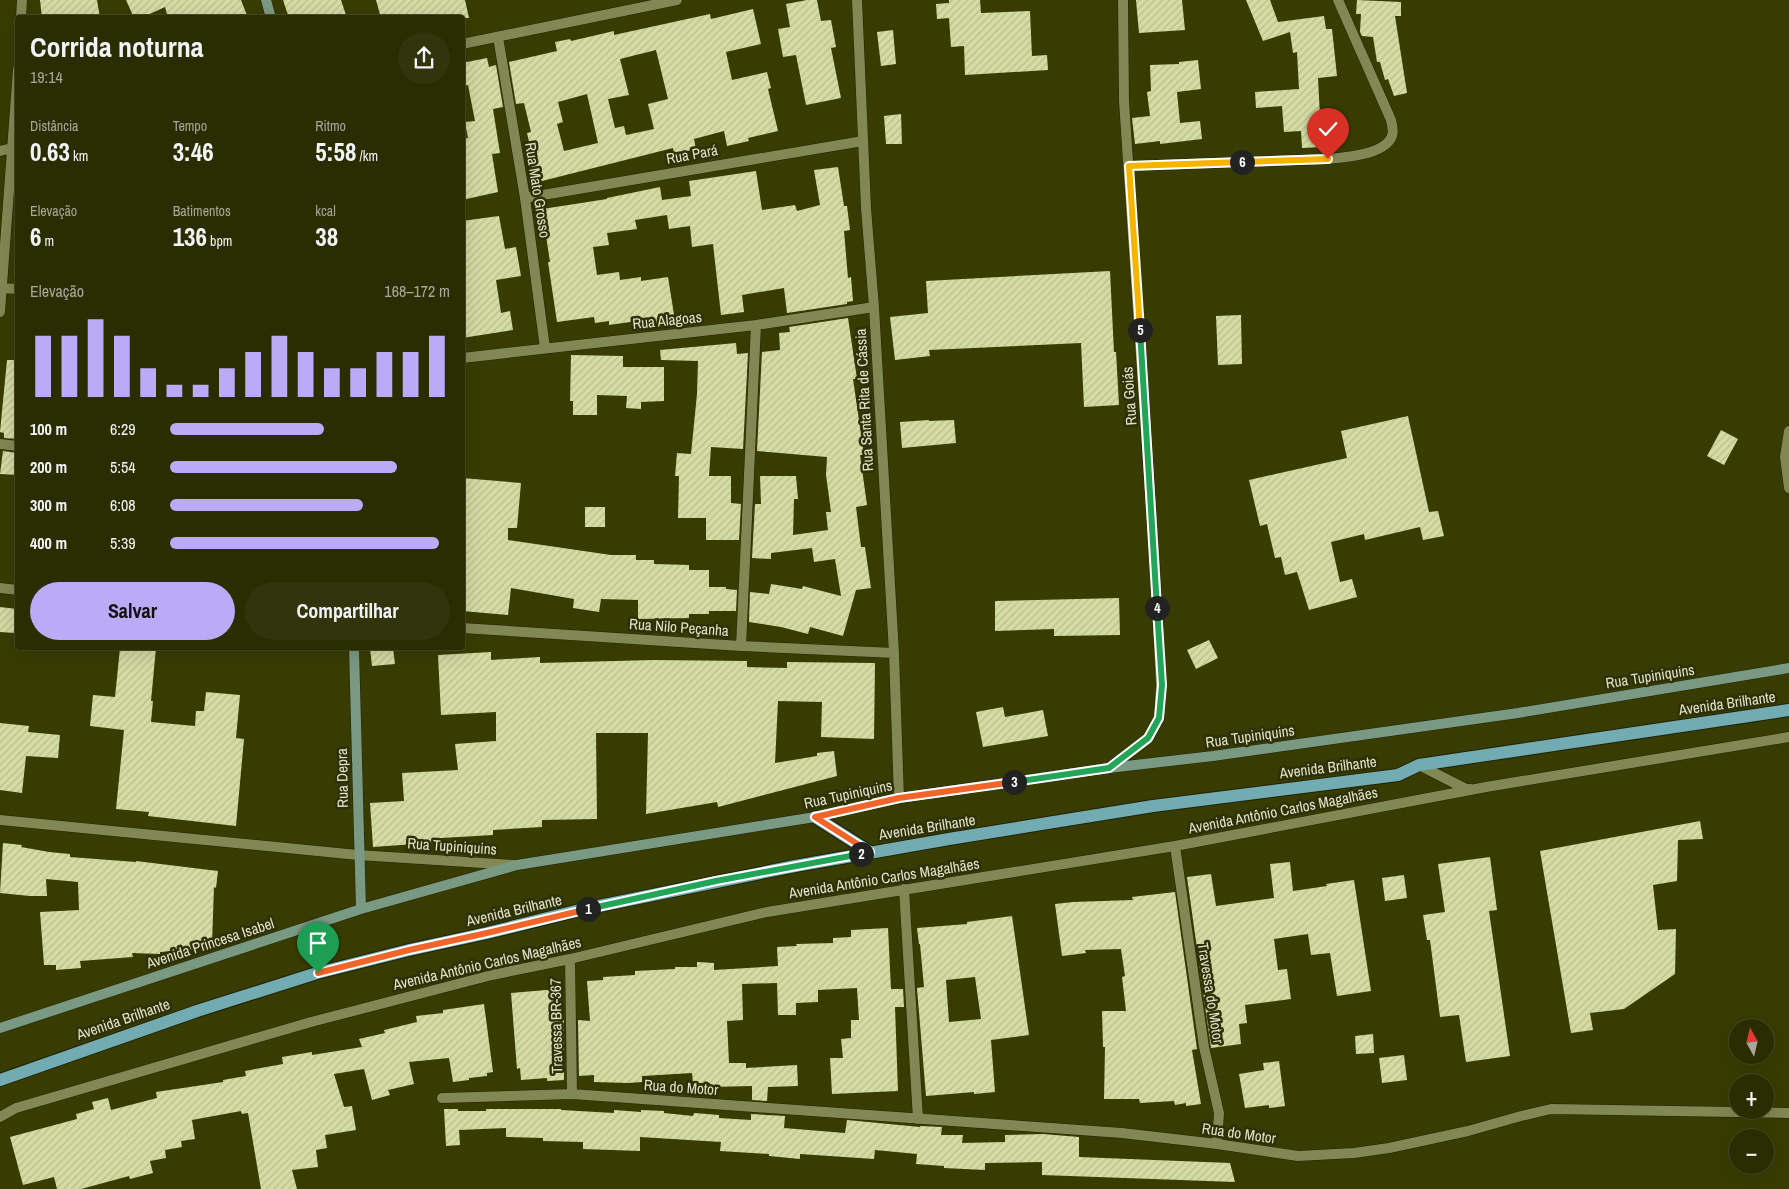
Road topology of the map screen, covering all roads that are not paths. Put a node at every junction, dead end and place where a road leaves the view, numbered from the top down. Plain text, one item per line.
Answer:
1 (22, 0) edge
2 (266, 0) edge
3 (676, 0) edge
4 (857, 0) edge
5 (1123, 0) edge
6 (1338, 0) edge
7 (21, 15) edge
8 (270, 15) edge
9 (498, 36) junction
10 (465, 43) edge
11 (863, 140) junction
12 (15, 148) edge
13 (0, 151) edge
14 (1129, 166) junction
15 (525, 198) junction
16 (2, 288) junction
17 (15, 289) edge
18 (874, 307) junction
19 (0, 312) edge
20 (756, 325) junction
21 (545, 348) junction
22 (465, 358) edge
23 (1789, 431) edge
24 (0, 444) edge
25 (15, 446) edge
26 (1789, 488) edge
27 (0, 588) edge
28 (15, 590) edge
29 (465, 628) edge
30 (740, 646) junction
31 (354, 650) edge
32 (894, 653) junction
33 (1789, 668) edge
34 (1789, 710) edge
35 (1789, 737) edge
36 (1419, 765) junction
37 (1109, 768) junction
38 (1486, 787) junction
39 (899, 798) junction
40 (815, 817) junction
41 (0, 820) edge
42 (1174, 846) junction
43 (870, 852) junction
44 (358, 855) junction
45 (517, 866) junction
46 (904, 889) junction
47 (361, 908) junction
48 (570, 959) junction
49 (0, 1028) edge
50 (0, 1080) edge
51 (572, 1094) junction
52 (442, 1098) dead end
53 (1789, 1113) edge
54 (0, 1117) edge
55 (918, 1119) junction
56 (1217, 1144) junction

1 - 7 street
2 - 8 street
3 - 9 street
4 - 11 street, Rua Santa Rita de Cássia
5 - 14 street, Rua Goiás
6 - 14 street
9 - 10 street
9 - 15 street, Rua Mato Grosso
11 - 15 street, Rua Pará
11 - 18 street, Rua Santa Rita de Cássia
12 - 13 street
12 - 16 street
14 - 37 street, Rua Goiás
15 - 21 street, Rua Mato Grosso
16 - 17 street
16 - 19 street
18 - 20 street, Rua Alagoas
18 - 32 street, Rua Santa Rita de Cássia
20 - 21 street, Rua Alagoas
20 - 30 street
21 - 22 street, Rua Alagoas
23 - 26 street
24 - 25 street
27 - 28 street
29 - 30 street, Rua Nilo Peçanha
30 - 32 street, Rua Nilo Peçanha
31 - 44 street, Rua Depra
32 - 39 street, Rua Santa Rita de Cássia
33 - 37 street, Rua Tupiniquins
34 - 36 main road, Avenida Brilhante
35 - 38 street, Avenida Antônio Carlos Magalhães
36 - 38 street
36 - 43 main road, Avenida Brilhante
37 - 39 street, Rua Tupiniquins
38 - 42 street, Avenida Antônio Carlos Magalhães
39 - 40 street, Rua Tupiniquins
40 - 43 main road
40 - 45 street, Rua Tupiniquins
41 - 44 street, Rua Tupiniquins
42 - 46 street, Avenida Antônio Carlos Magalhães
42 - 56 street, Travessa do Motor
43 - 50 main road, Avenida Brilhante
44 - 45 street, Rua Tupiniquins
44 - 47 street, Rua Depra
45 - 47 street, Avenida Princesa Isabel
46 - 48 street, Avenida Antônio Carlos Magalhães
46 - 55 street
47 - 49 street, Avenida Princesa Isabel
48 - 51 street, Travessa BR-367
48 - 54 street, Avenida Antônio Carlos Magalhães
51 - 52 street, Rua do Motor
51 - 55 street, Rua do Motor
53 - 56 street, Rua do Motor
55 - 56 street, Rua do Motor

